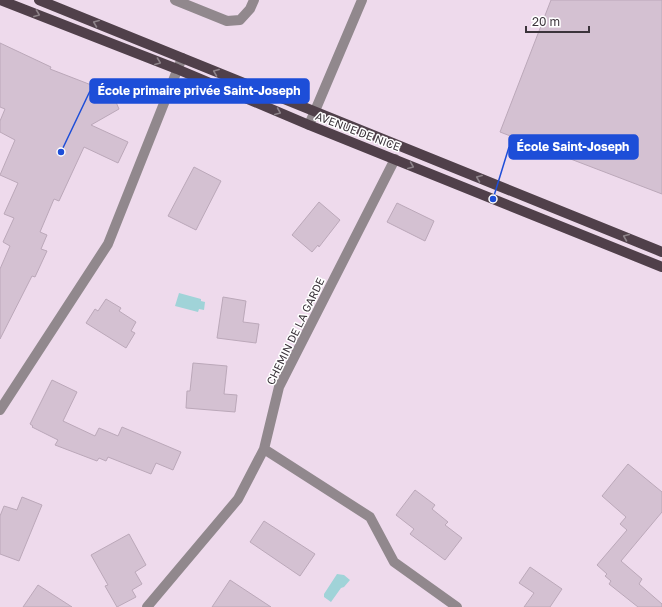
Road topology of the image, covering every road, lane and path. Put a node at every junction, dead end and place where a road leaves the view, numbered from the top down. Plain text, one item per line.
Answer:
1 (0, 0) edge
2 (40, 0) edge
3 (175, 0) edge
4 (254, 0) edge
5 (362, 0) edge
6 (182, 58) junction
7 (177, 69) junction
8 (314, 112) junction
9 (308, 125) junction
10 (395, 159) junction
11 (662, 252) edge
12 (662, 268) edge
13 (0, 410) edge
14 (264, 449) junction
15 (147, 607) edge
16 (457, 607) edge

1 -> 7 main road, AVENUE DE NICE
6 -> 2 main road, AVENUE DE NICE
3 - 4 street
5 - 8 street
6 - 7 street
8 -> 6 main road, AVENUE DE NICE
7 -> 9 main road, AVENUE DE NICE
7 - 13 street
8 - 9 street
11 -> 8 main road, AVENUE DE NICE
9 - 10 main road, AVENUE DE NICE
10 -> 12 main road, AVENUE DE NICE
10 - 14 street, CHEMIN DE LA GARDE
14 - 15 street, CHEMIN DE LA GARDE
14 - 16 street

